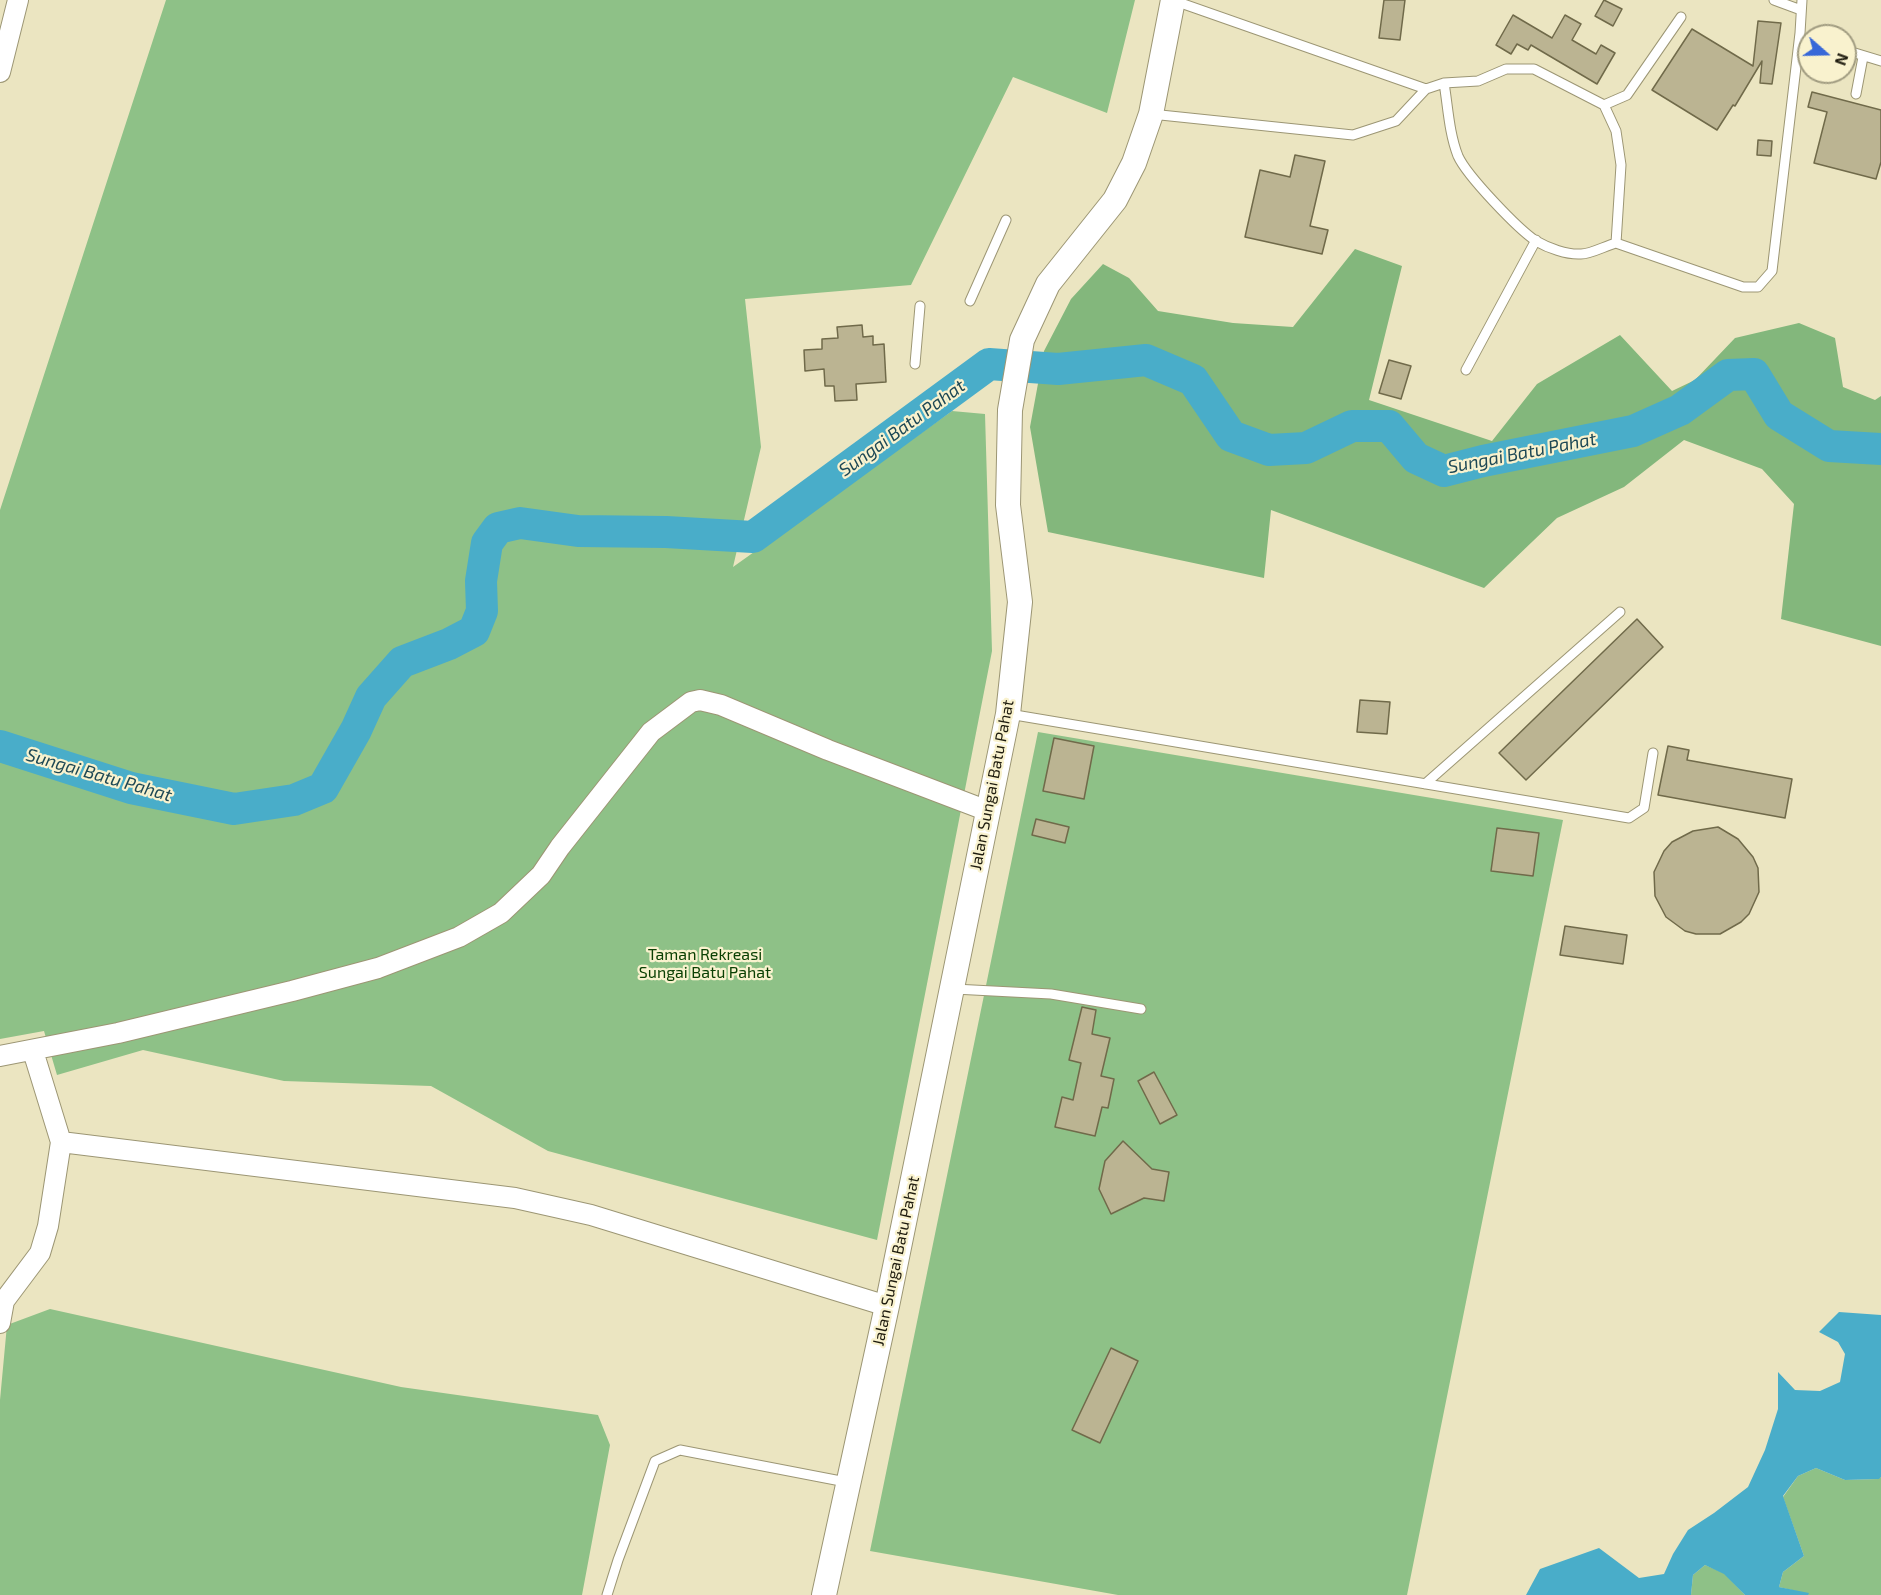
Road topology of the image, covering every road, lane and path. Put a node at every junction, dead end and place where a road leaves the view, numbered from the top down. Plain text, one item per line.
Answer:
1 (18, 0) edge
2 (1173, 0) edge
3 (1774, 0) edge
4 (1801, 5) edge
5 (1681, 17) dead end
6 (1804, 24) edge
7 (1857, 55) edge
8 (1863, 57) junction
9 (1881, 61) edge
10 (0, 72) edge
11 (1444, 83) junction
12 (1798, 84) edge
13 (1426, 89) junction
14 (1856, 94) dead end
15 (1604, 105) junction
16 (1151, 114) junction
17 (1006, 220) dead end
18 (1536, 240) junction
19 (1616, 243) junction
20 (970, 301) dead end
21 (920, 306) dead end
22 (915, 364) dead end
23 (1466, 370) dead end
24 (1620, 612) dead end
25 (1008, 714) junction
26 (1653, 753) dead end
27 (1425, 784) junction
28 (988, 811) junction
29 (952, 989) junction
30 (1142, 1009) dead end
31 (33, 1051) junction
32 (0, 1056) edge
33 (61, 1142) junction
34 (887, 1306) junction
35 (0, 1323) edge
36 (849, 1482) junction
37 (607, 1595) edge
38 (824, 1595) edge

1 - 10 street
2 - 13 lane
2 - 16 street, Jalan Sungai Batu Pahat
3 - 4 lane
4 - 6 lane
5 - 15 lane
7 - 8 lane
8 - 9 lane
8 - 14 lane
11 - 13 lane
11 - 15 lane
11 - 18 lane
12 - 19 lane
13 - 16 lane
15 - 19 lane
16 - 25 street, Jalan Sungai Batu Pahat
17 - 20 lane
18 - 19 lane
18 - 23 lane
21 - 22 lane
24 - 27 lane
25 - 27 lane
25 - 28 street, Jalan Sungai Batu Pahat
26 - 27 lane
28 - 29 street, Jalan Sungai Batu Pahat
28 - 31 street
29 - 30 lane
29 - 34 street, Jalan Sungai Batu Pahat
31 - 32 street
31 - 33 street
33 - 34 street
33 - 35 street
34 - 36 street, Jalan Sungai Batu Pahat
36 - 37 lane
36 - 38 street, Jalan Sungai Batu Pahat

